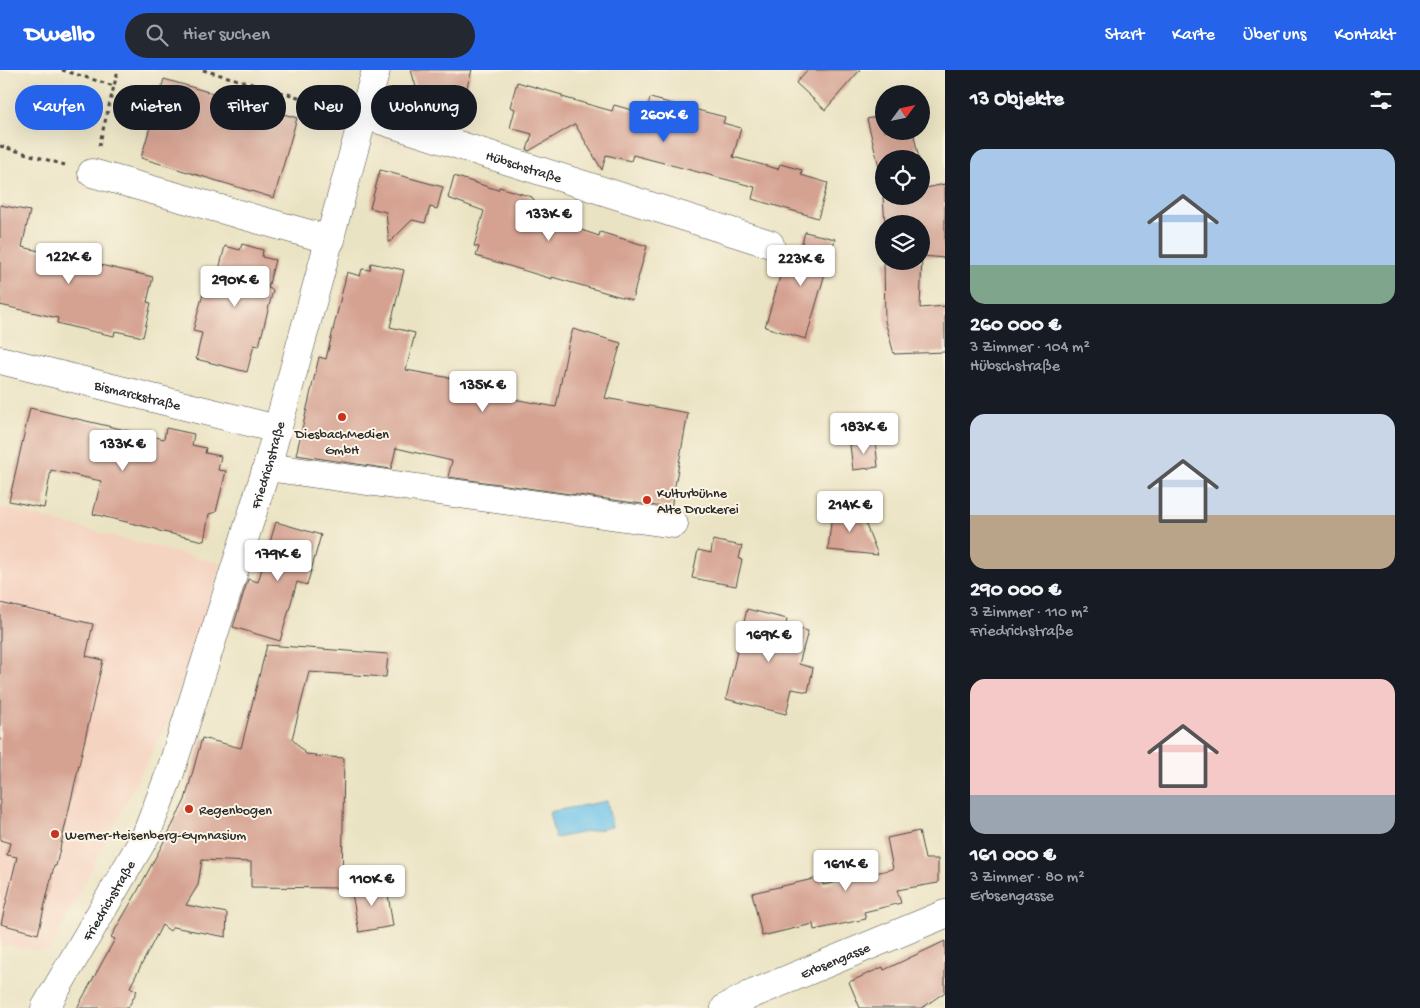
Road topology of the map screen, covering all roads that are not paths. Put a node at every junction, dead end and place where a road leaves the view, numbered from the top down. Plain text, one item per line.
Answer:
1 (376, 70) edge
2 (364, 115) junction
3 (92, 173) road end
4 (331, 240) junction
5 (770, 244) dead end
6 (0, 360) edge
7 (277, 429) junction
8 (267, 467) junction
9 (674, 524) dead end
10 (945, 914) edge
11 (45, 1008) edge
12 (725, 1008) edge

1 - 2 street, Friedrichstraße
2 - 4 street, Friedrichstraße
2 - 5 street, Hübschstraße
3 - 4 street
4 - 7 street, Friedrichstraße
6 - 7 street, Bismarckstraße
7 - 8 street, Friedrichstraße
8 - 9 street
8 - 11 street, Friedrichstraße
10 - 12 street, Erbsengasse

